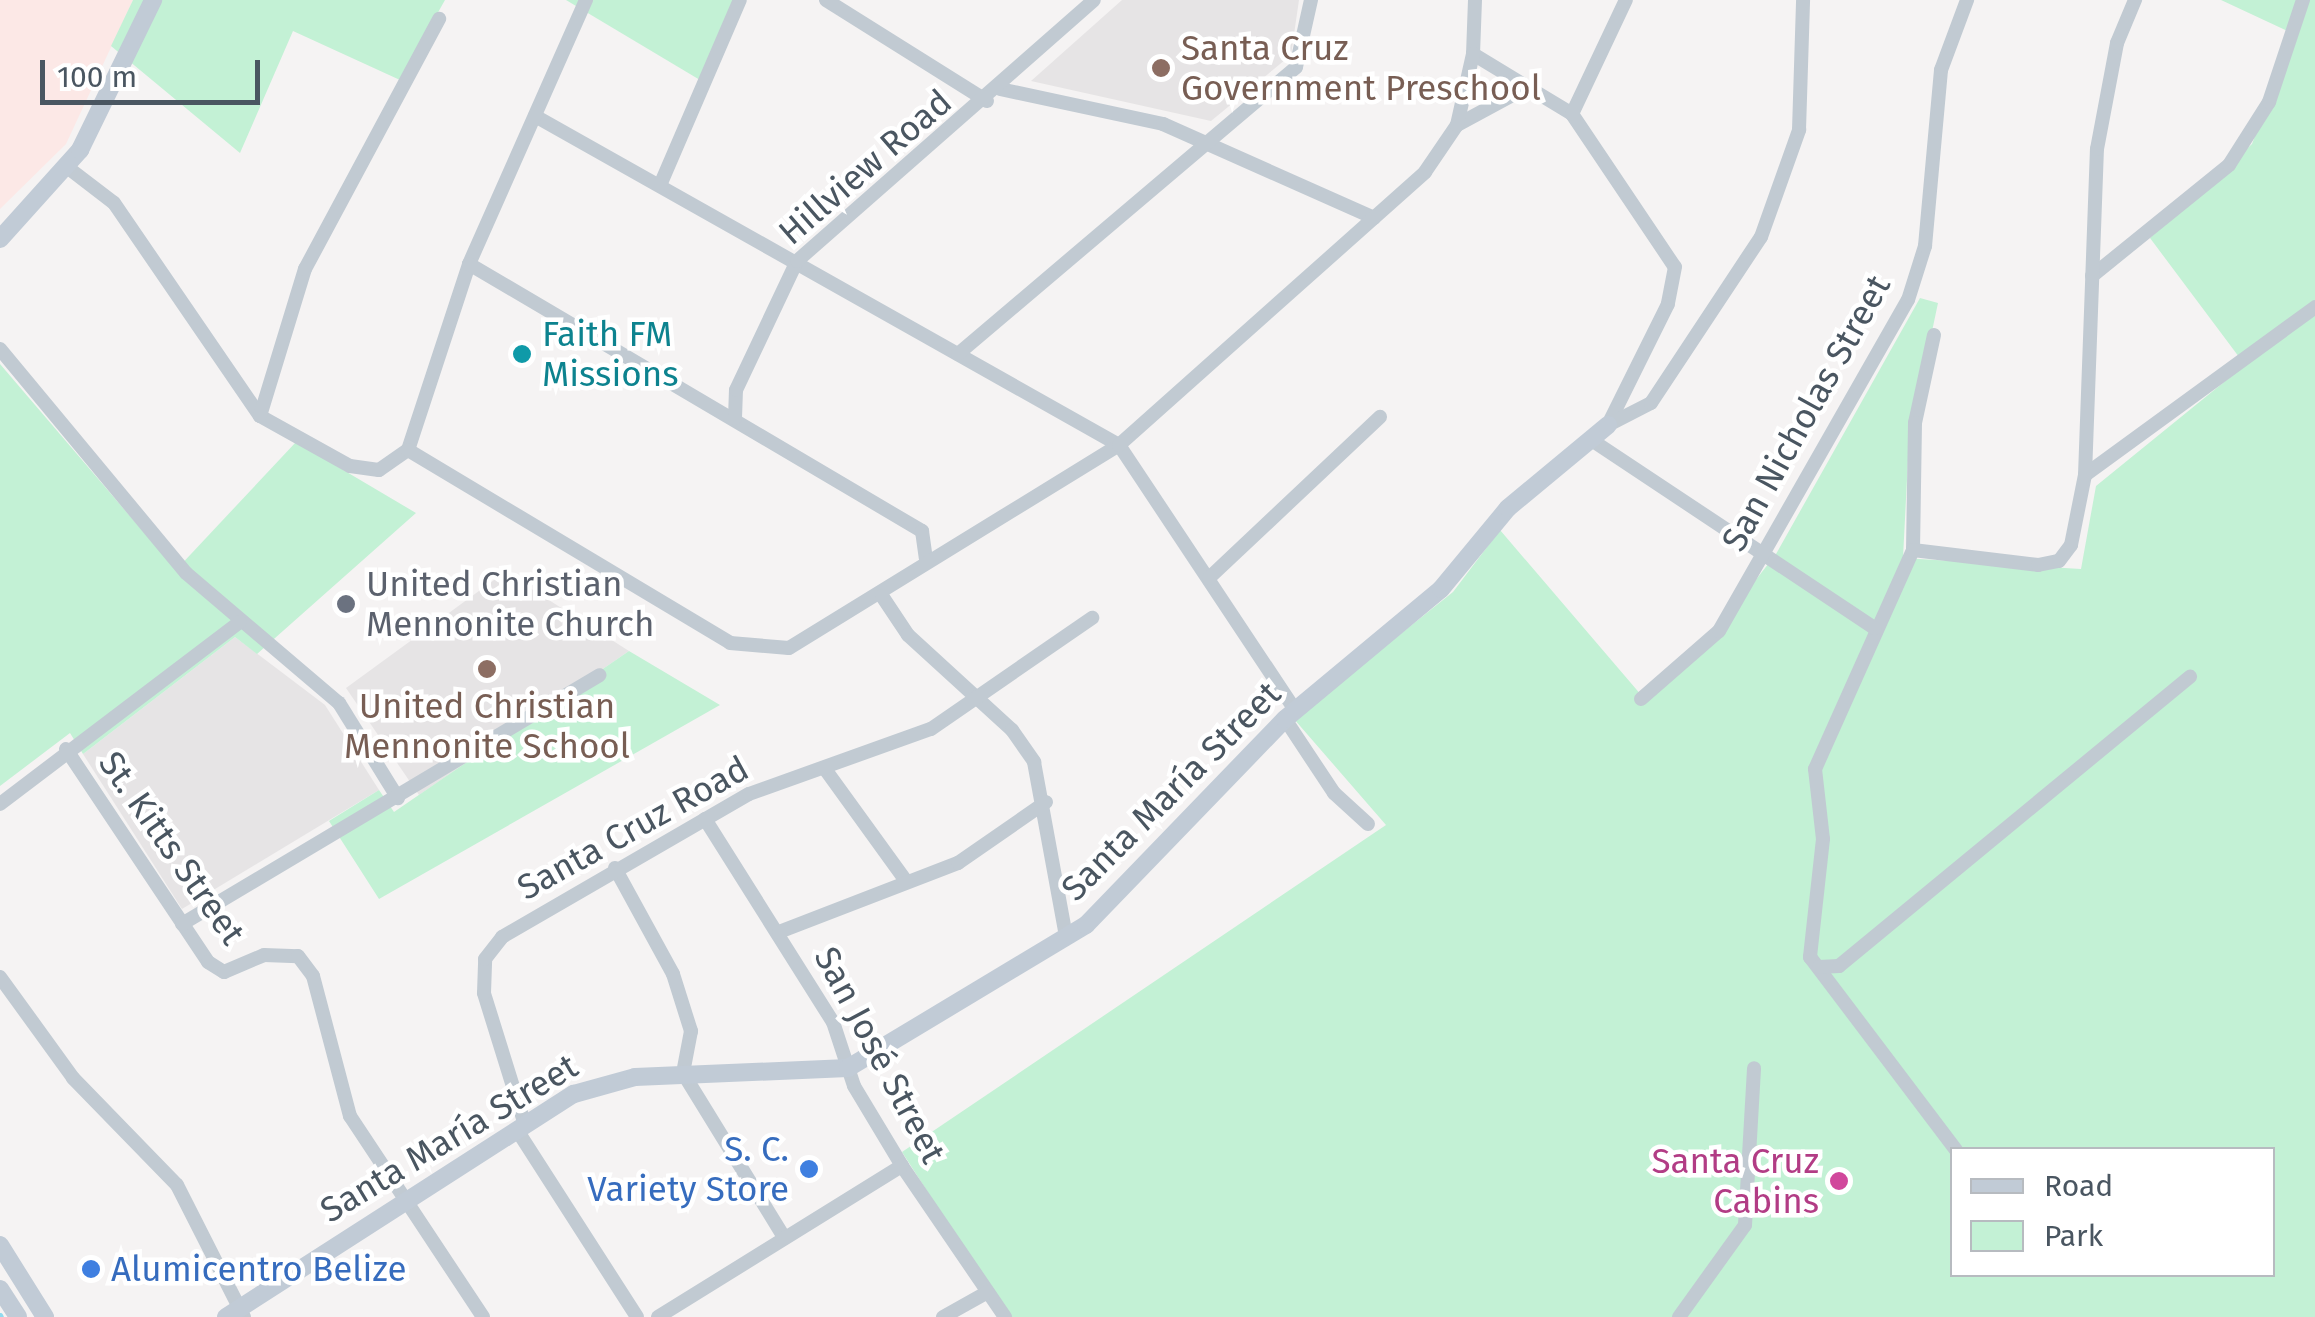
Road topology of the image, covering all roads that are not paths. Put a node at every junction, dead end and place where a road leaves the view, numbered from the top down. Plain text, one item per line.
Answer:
1 (152, 0) edge
2 (586, 0) edge
3 (740, 0) edge
4 (826, 0) edge
5 (1094, 0) edge
6 (1311, 0) edge
7 (1475, 0) edge
8 (1626, 0) edge
9 (1803, 0) edge
10 (1967, 0) edge
11 (2135, 0) edge
12 (2304, 0) edge
13 (438, 20) dead end
14 (1474, 54) junction
15 (1000, 89) junction
16 (1522, 90) junction
17 (987, 101) junction
18 (1572, 114) junction
19 (535, 116) junction
20 (1457, 125) junction
21 (1209, 148) junction
22 (67, 167) junction
23 (661, 183) junction
24 (1374, 218) junction
25 (0, 239) edge
26 (797, 261) junction
27 (469, 264) junction
28 (2092, 276) junction
29 (2315, 307) edge
30 (1934, 335) dead end
31 (0, 349) edge
32 (958, 354) junction
33 (260, 416) junction
34 (1380, 417) dead end
35 (734, 418) junction
36 (1608, 426) junction
37 (1593, 441) junction
38 (1119, 445) junction
39 (408, 450) junction
40 (2085, 475) junction
41 (1913, 550) junction
42 (926, 558) junction
43 (1758, 558) junction
44 (1209, 578) junction
45 (882, 596) junction
46 (1092, 618) dead end
47 (240, 622) junction
48 (1874, 628) junction
49 (599, 675) dead end
50 (2190, 677) dead end
51 (976, 697) junction
52 (1641, 699) dead end
53 (1290, 714) junction
54 (66, 749) junction
55 (825, 770) junction
56 (398, 798) junction
57 (1046, 802) junction
58 (0, 804) edge
59 (704, 819) junction
60 (1368, 824) dead end
61 (614, 868) junction
62 (906, 881) junction
63 (182, 924) junction
64 (778, 932) junction
65 (1066, 937) junction
66 (1819, 967) junction
67 (0, 977) edge
68 (848, 1068) junction
69 (1754, 1068) dead end
70 (683, 1073) junction
71 (521, 1127) junction
72 (1954, 1147) edge
73 (902, 1166) junction
74 (403, 1201) junction
75 (782, 1234) junction
76 (0, 1245) edge
77 (0, 1289) edge
78 (988, 1292) junction
79 (236, 1314) edge
80 (18, 1317) edge
81 (46, 1317) edge
82 (484, 1317) edge
83 (638, 1317) edge
84 (658, 1317) edge
85 (943, 1317) edge
86 (1005, 1317) edge
87 (1680, 1317) edge

1 - 22 street
2 - 19 street
3 - 23 street
4 - 17 street
5 - 15 street, Hillview Road
6 - 21 street
7 - 14 street
8 - 18 street
9 - 36 street, Santa María Street
10 - 43 street, San Nicholas Street
11 - 28 street
12 - 28 street
13 - 33 street
14 - 16 street
14 - 20 street
15 - 17 street, Hillview Road
15 - 21 street
16 - 18 street
16 - 20 street
17 - 26 street, Hillview Road
18 - 36 street
19 - 23 street
19 - 27 street
20 - 24 street
21 - 24 street
21 - 32 street
22 - 25 street
22 - 33 street
23 - 26 street
24 - 38 street
26 - 32 street
26 - 35 street, Hillview Road
27 - 35 street
27 - 39 street
28 - 40 street
29 - 40 street
30 - 41 street
31 - 47 street
32 - 38 street
33 - 39 street
34 - 44 street
35 - 42 street
36 - 37 street, Santa María Street
37 - 43 street
37 - 53 street, Santa María Street
38 - 42 street
38 - 44 street
39 - 45 street
40 - 41 street
41 - 48 street
42 - 45 street
43 - 48 street
43 - 52 street, San Nicholas Street
44 - 53 street
45 - 51 street
46 - 51 street, Santa Cruz Road
47 - 54 street
47 - 56 street
48 - 66 street
49 - 56 street
50 - 66 street
51 - 55 street, Santa Cruz Road
51 - 57 street
53 - 60 street
53 - 65 street, Santa María Street
54 - 58 street
54 - 63 street, St. Kitts Street
55 - 59 street, Santa Cruz Road
55 - 62 street
56 - 63 street
57 - 62 street
57 - 65 street
59 - 61 street, Santa Cruz Road
59 - 64 street, San José Street
61 - 70 street
61 - 71 street, Santa Cruz Road
62 - 64 street
63 - 74 street, St. Kitts Street
64 - 68 street, San José Street
65 - 68 street, Santa María Street
66 - 72 street
67 - 79 street
68 - 70 street, Santa María Street
68 - 73 street, San José Street
69 - 87 street
70 - 71 street, Santa María Street
70 - 75 street
71 - 74 street, Santa María Street
71 - 83 street, Santa Cruz Road
73 - 75 street
73 - 78 street, San José Street
74 - 79 street, Santa María Street
74 - 82 street, St. Kitts Street
75 - 84 street
76 - 81 street
77 - 80 street
78 - 85 street
78 - 86 street, San José Street

